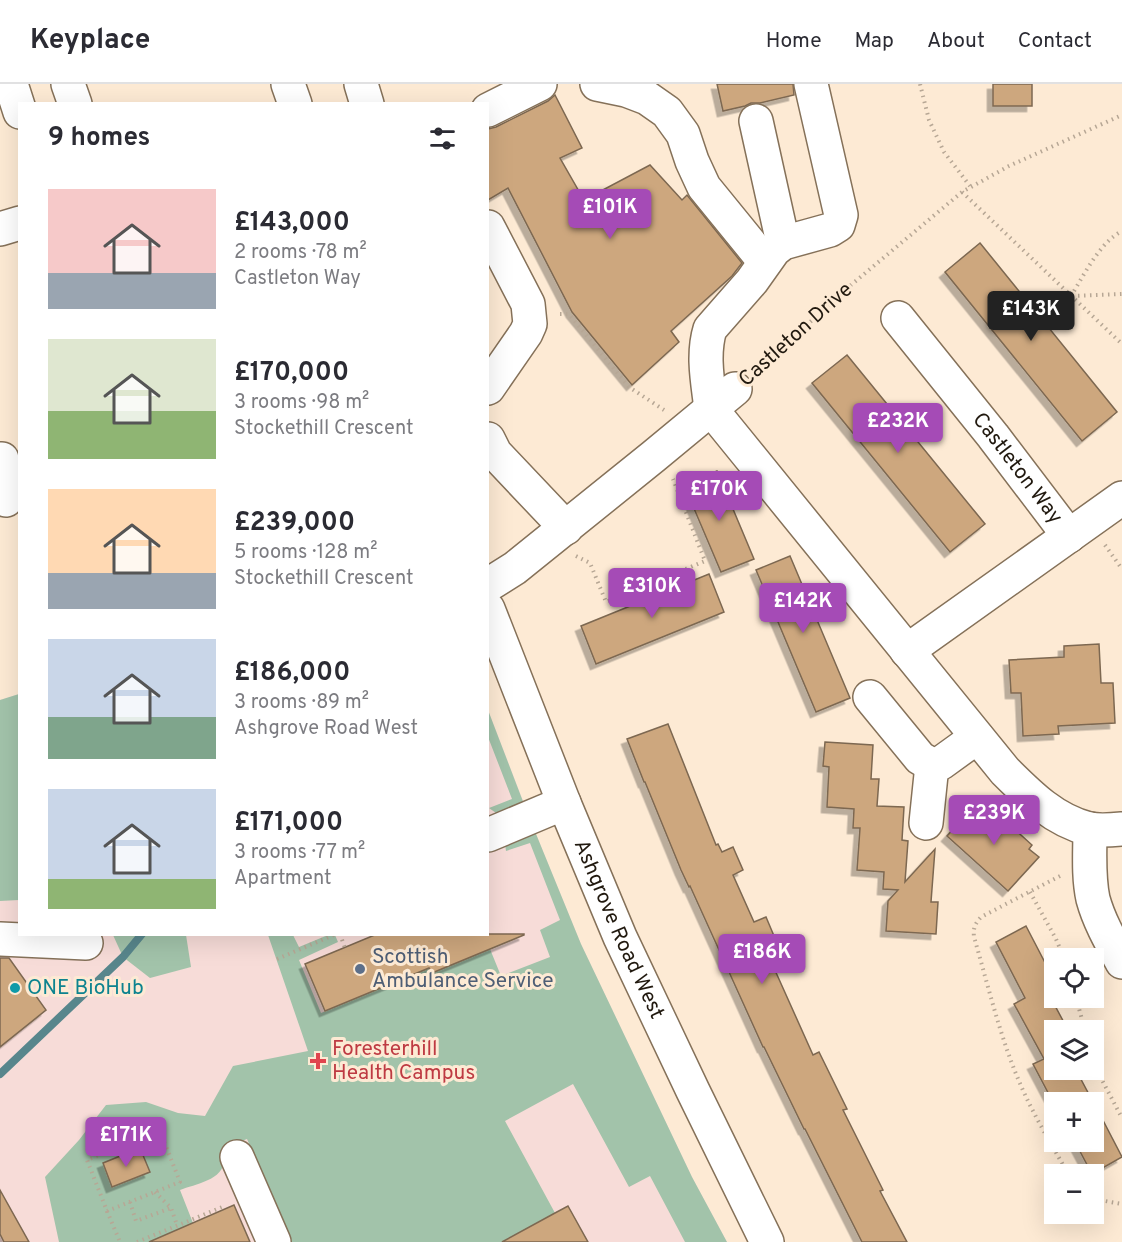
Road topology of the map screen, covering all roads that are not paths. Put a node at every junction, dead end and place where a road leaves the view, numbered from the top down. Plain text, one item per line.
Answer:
1 (11, 84) edge
2 (288, 84) edge
3 (312, 84) edge
4 (361, 84) edge
5 (540, 84) edge
6 (597, 84) edge
7 (811, 84) edge
8 (294, 102) edge
9 (318, 102) edge
10 (366, 102) edge
11 (18, 106) edge
12 (489, 110) edge
13 (756, 121) dead end
14 (18, 224) edge
15 (0, 229) edge
16 (489, 229) edge
17 (774, 252) junction
18 (898, 318) dead end
19 (489, 387) edge
20 (712, 408) junction
21 (489, 441) edge
22 (7, 457) edge
23 (6, 500) dead end
24 (1120, 503) edge
25 (557, 535) junction
26 (1069, 536) junction
27 (489, 584) edge
28 (489, 612) edge
29 (908, 651) junction
30 (870, 697) dead end
31 (977, 737) junction
32 (932, 765) junction
33 (564, 803) junction
34 (926, 823) dead end
35 (489, 835) edge
36 (1101, 840) edge
37 (0, 939) edge
38 (86, 944) dead end
39 (1122, 962) edge
40 (240, 1179) road end
41 (274, 1242) edge
42 (767, 1242) edge

1 - 11 street
2 - 8 street
3 - 9 street
4 - 10 street
5 - 12 street
6 - 17 street
7 - 17 street
13 - 17 street
14 - 15 street
16 - 19 street
17 - 20 street
18 - 26 street, Castleton Way
20 - 25 street
20 - 29 street
21 - 25 street
22 - 23 street
24 - 26 street
25 - 27 street
26 - 29 street
28 - 33 street, Ashgrove Road West
29 - 31 street
30 - 32 street
31 - 32 street
31 - 36 street
32 - 34 street
33 - 35 street
33 - 42 street, Ashgrove Road West
36 - 39 street
37 - 38 street
40 - 41 street

